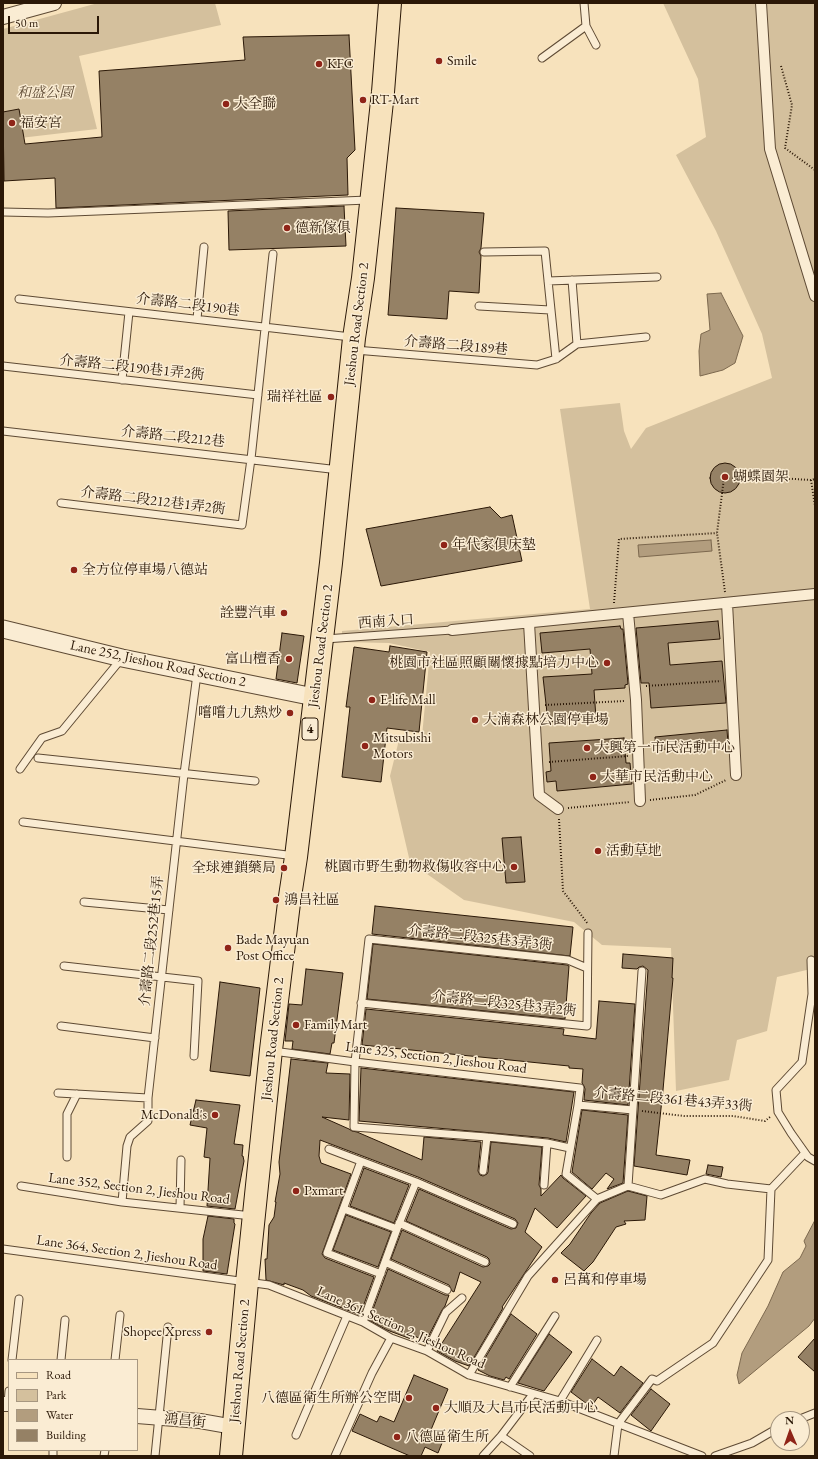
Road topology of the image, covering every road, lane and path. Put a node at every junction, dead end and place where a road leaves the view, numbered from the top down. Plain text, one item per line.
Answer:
1 (54, 3) edge
2 (390, 3) edge
3 (584, 3) edge
4 (761, 3) edge
5 (3, 17) edge
6 (586, 26) junction
7 (596, 45) dead end
8 (542, 58) dead end
9 (781, 66) dead end
10 (815, 170) edge
11 (371, 200) junction
12 (3, 212) edge
13 (204, 247) dead end
14 (484, 252) dead end
15 (273, 254) dead end
16 (657, 277) dead end
17 (572, 280) junction
18 (548, 281) junction
19 (815, 296) edge
20 (19, 299) dead end
21 (479, 306) dead end
22 (550, 310) junction
23 (129, 312) junction
24 (197, 319) junction
25 (265, 327) junction
26 (646, 337) dead end
27 (354, 344) junction
28 (577, 344) junction
29 (556, 359) junction
30 (3, 366) edge
31 (122, 380) junction
32 (258, 395) junction
33 (3, 431) edge
34 (251, 459) junction
35 (341, 470) junction
36 (815, 479) edge
37 (811, 480) junction
38 (61, 503) dead end
39 (815, 506) edge
40 (717, 533) junction
41 (815, 594) edge
42 (727, 603) junction
43 (628, 613) junction
44 (613, 614) junction
45 (529, 623) junction
46 (3, 629) edge
47 (452, 630) joint
48 (321, 639) junction
49 (122, 658) junction
50 (197, 674) junction
51 (732, 681) junction
52 (635, 687) junction
53 (314, 697) junction
54 (636, 700) junction
55 (534, 706) junction
56 (638, 756) junction
57 (38, 758) dead end
58 (537, 762) junction
59 (20, 769) dead end
60 (184, 774) junction
61 (736, 775) joint
62 (254, 781) dead end
63 (640, 801) junction
64 (558, 809) junction
65 (23, 822) dead end
66 (176, 841) junction
67 (296, 857) junction
68 (84, 902) dead end
69 (169, 910) junction
70 (588, 934) joint
71 (811, 960) dead end
72 (64, 966) dead end
73 (588, 968) junction
74 (642, 971) dead end
75 (162, 977) junction
76 (361, 1003) junction
77 (61, 1026) dead end
78 (155, 1038) junction
79 (271, 1050) junction
80 (194, 1056) dead end
81 (355, 1062) junction
82 (58, 1093) dead end
83 (77, 1094) junction
84 (148, 1098) junction
85 (578, 1105) junction
86 (633, 1110) junction
87 (778, 1112) junction
88 (487, 1137) junction
89 (547, 1143) junction
90 (570, 1148) junction
91 (330, 1149) dead end
92 (805, 1153) junction
93 (67, 1157) dead end
94 (181, 1160) dead end
95 (361, 1161) junction
96 (815, 1161) edge
97 (483, 1171) dead end
98 (416, 1182) junction
99 (544, 1185) dead end
100 (21, 1186) dead end
101 (628, 1186) junction
102 (772, 1189) junction
103 (597, 1200) junction
104 (122, 1202) junction
105 (180, 1208) junction
106 (344, 1208) junction
107 (254, 1216) junction
108 (513, 1224) dead end
109 (398, 1226) junction
110 (3, 1250) edge
111 (385, 1262) junction
112 (485, 1262) dead end
113 (381, 1274) junction
114 (247, 1282) junction
115 (447, 1290) dead end
116 (462, 1298) dead end
117 (19, 1299) dead end
118 (120, 1315) dead end
119 (347, 1316) junction
120 (555, 1316) dead end
121 (65, 1320) dead end
122 (363, 1322) junction
123 (168, 1327) dead end
124 (391, 1338) junction
125 (597, 1340) dead end
126 (427, 1351) junction
127 (12, 1359) edge
128 (61, 1359) edge
129 (115, 1359) edge
130 (469, 1375) junction
131 (510, 1387) junction
132 (533, 1394) junction
133 (560, 1401) junction
134 (138, 1416) edge
135 (159, 1418) junction
136 (618, 1424) junction
137 (234, 1427) junction
138 (770, 1433) edge
139 (296, 1435) dead end
140 (501, 1436) junction
141 (155, 1456) edge
142 (231, 1456) edge
143 (335, 1456) edge
144 (483, 1456) edge
145 (530, 1456) edge
146 (614, 1456) edge
147 (702, 1456) edge
148 (715, 1456) edge

1 - 5 street
2 - 11 main road, Jieshou Road Section 2 / 4
3 - 6 lane
4 - 19 street
6 - 7 lane
6 - 8 lane
9 - 10 path
11 - 12 lane
11 - 27 main road, Jieshou Road Section 2 / 4
13 - 24 lane
14 - 18 lane
15 - 25 lane
16 - 17 lane
17 - 18 lane
17 - 28 lane
18 - 22 lane
20 - 23 lane, 介壽路二段190巷
21 - 22 lane
22 - 29 lane
23 - 24 lane, 介壽路二段190巷
23 - 31 lane
24 - 25 lane, 介壽路二段190巷
25 - 27 lane, 介壽路二段190巷
25 - 32 lane
26 - 28 lane
27 - 29 lane, 介壽路二段189巷
27 - 35 main road, Jieshou Road Section 2 / 4
28 - 29 lane, 介壽路二段189巷
30 - 31 lane, 介壽路二段190巷1弄2衖
31 - 32 lane, 介壽路二段190巷1弄2衖
32 - 34 lane
33 - 34 lane, 介壽路二段212巷
34 - 35 lane, 介壽路二段212巷
34 - 38 lane, 介壽路二段212巷1弄2衖
35 - 48 main road, Jieshou Road Section 2 / 4
36 - 37 path
37 - 39 path
37 - 40 path
40 - 42 path
40 - 44 path
41 - 42 street
42 - 43 street
42 - 51 street
43 - 44 street
43 - 52 street
44 - 45 street
45 - 47 street
45 - 55 street
46 - 49 street, Lane 252, Jieshou Road Section 2
47 - 48 lane, 西南入口
48 - 53 main road, Jieshou Road Section 2 / 4
49 - 50 street, Lane 252, Jieshou Road Section 2
49 - 59 lane
50 - 53 street, Lane 252, Jieshou Road Section 2
50 - 60 lane, 介壽路二段252巷15弄
51 - 52 path
51 - 61 street
52 - 54 street
53 - 67 main road, Jieshou Road Section 2 / 4
54 - 55 path
54 - 56 street
55 - 58 street
56 - 58 path
56 - 63 street
57 - 60 lane
58 - 64 street
60 - 62 lane
60 - 66 lane, 介壽路二段252巷15弄
61 - 63 path
63 - 64 path
64 - 70 path
65 - 66 lane
66 - 67 lane
66 - 69 lane, 介壽路二段252巷15弄
67 - 79 main road, Jieshou Road Section 2 / 4
68 - 69 lane
69 - 75 lane, 介壽路二段252巷15弄
70 - 73 lane
71 - 87 lane
72 - 75 lane
73 - 76 lane, 介壽路二段325巷3弄2衖
73 - 76 lane, 介壽路二段325巷3弄3衖
74 - 86 lane
75 - 78 lane, 介壽路二段252巷15弄
75 - 80 lane
76 - 81 lane
77 - 78 lane
78 - 84 lane, 介壽路二段252巷15弄
79 - 81 lane, Lane 325, Section 2, Jieshou Road
79 - 107 main road, Jieshou Road Section 2 / 4
81 - 85 lane, Lane 325, Section 2, Jieshou Road
81 - 88 lane
82 - 83 lane
83 - 84 lane
83 - 93 lane
84 - 104 lane, 介壽路二段252巷15弄
85 - 86 lane, 介壽路二段361巷43弄33衖
85 - 90 lane, 介壽路二段361巷43弄33衖
86 - 87 path, 介壽路二段361巷43弄33衖
86 - 101 lane
87 - 92 lane
88 - 89 lane
88 - 97 lane
89 - 90 lane
89 - 99 lane
90 - 103 lane, 介壽路二段361巷43弄33衖
91 - 95 lane
92 - 96 lane
92 - 102 lane
94 - 105 lane
95 - 98 lane
95 - 106 lane
98 - 108 lane
98 - 109 lane
100 - 104 lane, Lane 352, Section 2, Jieshou Road
101 - 102 lane
101 - 103 lane
102 - 136 lane
103 - 130 lane
104 - 105 lane, Lane 352, Section 2, Jieshou Road
105 - 107 lane, Lane 352, Section 2, Jieshou Road
106 - 109 lane
106 - 113 lane
107 - 114 main road, Jieshou Road Section 2 / 4
109 - 111 lane
109 - 112 lane
110 - 114 lane, Lane 364, Section 2, Jieshou Road
111 - 113 lane
111 - 115 lane
113 - 122 lane
114 - 119 lane, Lane 361, Section 2, Jieshou Road
114 - 137 main road, Jieshou Road Section 2 / 4
116 - 126 lane
117 - 127 lane
118 - 129 lane
119 - 122 lane, Lane 361, Section 2, Jieshou Road
119 - 139 lane
120 - 131 lane
121 - 128 lane
122 - 124 lane, Lane 361, Section 2, Jieshou Road
123 - 135 lane
124 - 126 lane, Lane 361, Section 2, Jieshou Road
124 - 143 lane
125 - 133 lane
126 - 130 lane, Lane 361, Section 2, Jieshou Road
130 - 131 lane, Lane 361, Section 2, Jieshou Road
131 - 132 lane, Lane 361, Section 2, Jieshou Road
132 - 133 lane, Lane 361, Section 2, Jieshou Road
132 - 140 lane
133 - 136 lane, Lane 361, Section 2, Jieshou Road
134 - 135 street, 鴻昌街
135 - 137 street, 鴻昌街
135 - 141 lane
136 - 146 lane
136 - 147 lane, Lane 361, Section 2, Jieshou Road
137 - 142 main road, Jieshou Road Section 2 / 4
138 - 148 lane
140 - 144 lane
140 - 145 lane

